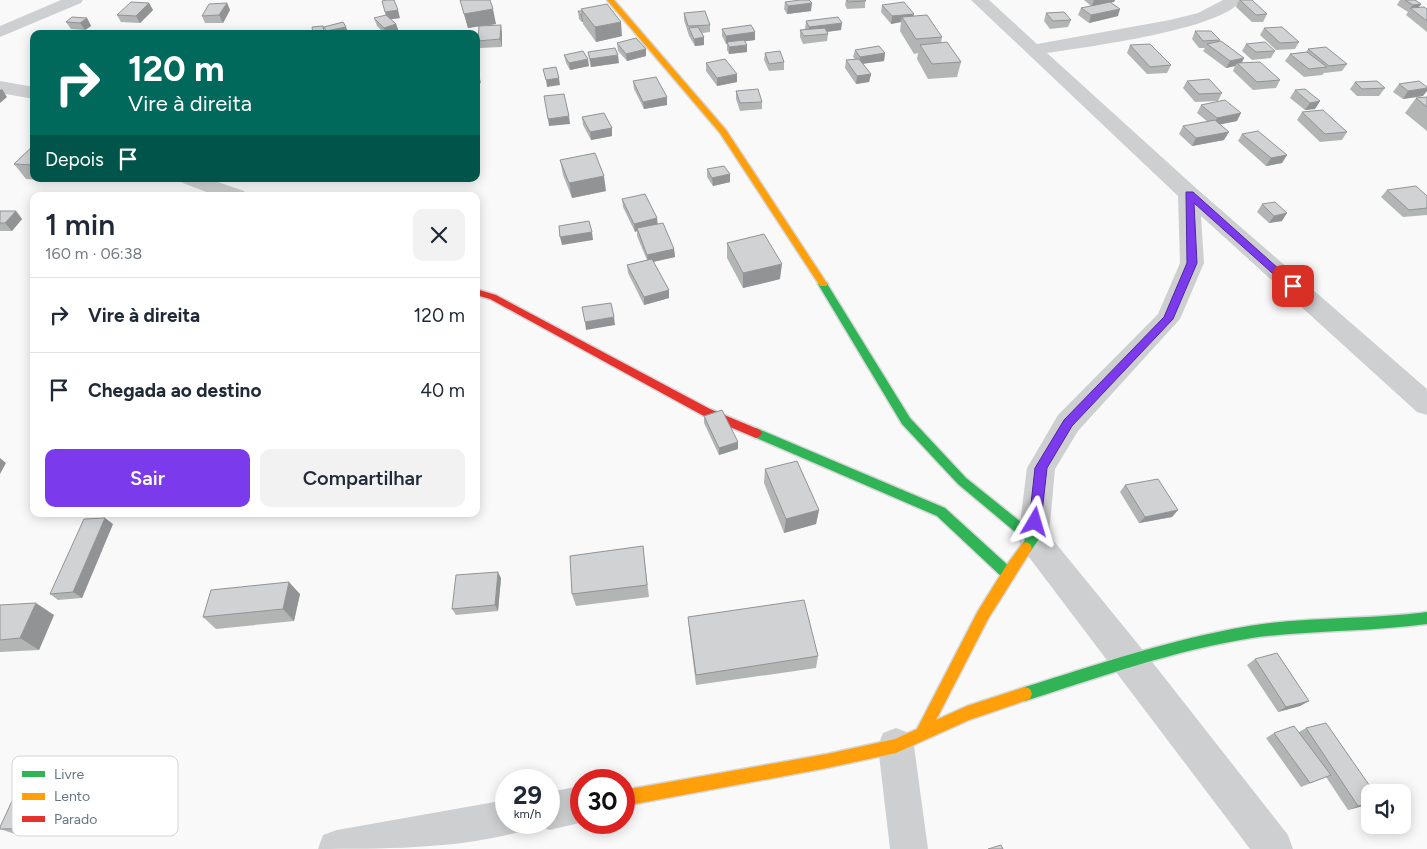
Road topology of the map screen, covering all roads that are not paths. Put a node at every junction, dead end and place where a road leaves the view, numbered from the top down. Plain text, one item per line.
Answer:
1 (75, 0) edge
2 (610, 0) edge
3 (978, 0) edge
4 (1234, 0) edge
5 (0, 32) edge
6 (1033, 50) junction
7 (0, 87) edge
8 (30, 92) edge
9 (198, 182) edge
10 (225, 192) edge
11 (1190, 194) junction
12 (480, 293) edge
13 (1427, 405) edge
14 (1033, 540) junction
15 (1007, 573) junction
16 (1427, 618) edge
17 (1130, 661) junction
18 (909, 740) junction
19 (635, 796) edge
20 (495, 821) edge
21 (337, 849) edge
22 (909, 849) edge
23 (1274, 849) edge

1 - 5 street
2 - 14 street
3 - 6 street
4 - 6 street
6 - 11 street
7 - 8 street
9 - 10 street
11 - 13 street
11 - 14 street
12 - 15 street
14 - 15 street
14 - 17 street
15 - 18 street
16 - 17 street
17 - 18 street
17 - 23 street
18 - 19 street
18 - 22 street
20 - 21 street

